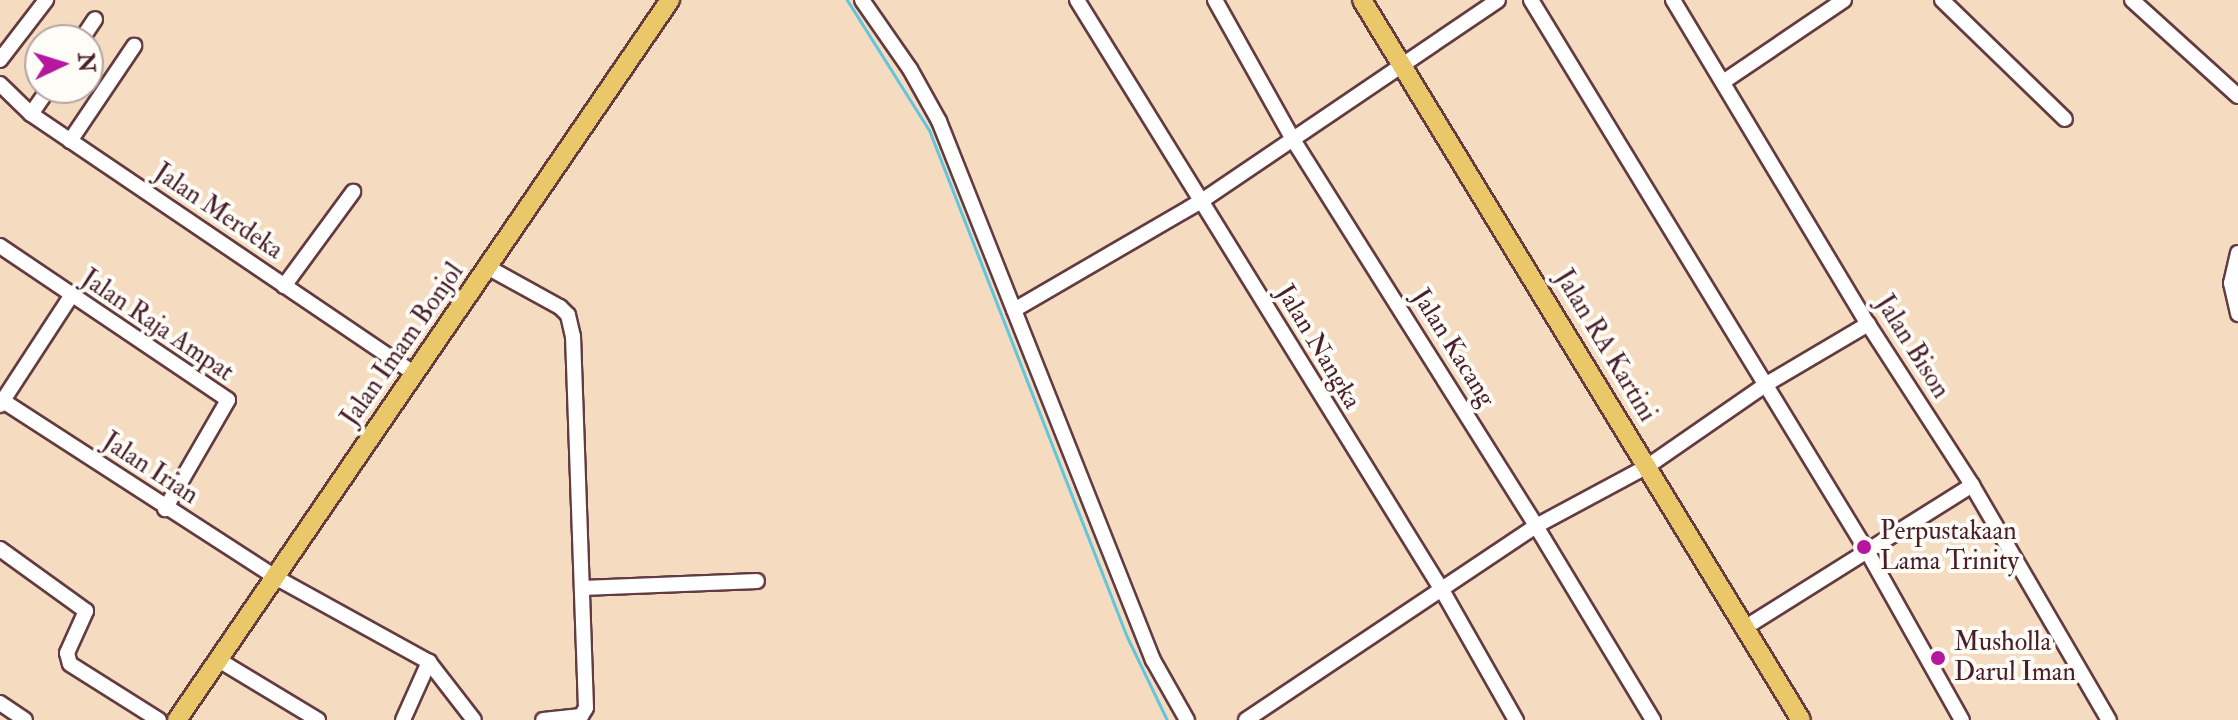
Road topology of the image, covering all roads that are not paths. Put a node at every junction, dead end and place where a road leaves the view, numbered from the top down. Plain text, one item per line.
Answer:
1 (46, 0) edge
2 (670, 0) edge
3 (862, 0) edge
4 (1077, 0) edge
5 (1215, 0) edge
6 (1362, 0) edge
7 (1498, 0) edge
8 (1531, 0) edge
9 (1673, 0) edge
10 (1844, 0) edge
11 (1942, 0) edge
12 (2132, 0) edge
13 (95, 19) dead end
14 (92, 24) edge
15 (134, 46) dead end
16 (0, 60) edge
17 (1404, 67) junction
18 (1723, 82) junction
19 (0, 84) edge
20 (2238, 96) edge
21 (38, 104) edge
22 (31, 114) junction
23 (2065, 119) dead end
24 (1292, 138) junction
25 (70, 141) junction
26 (353, 192) dead end
27 (1203, 200) junction
28 (0, 246) edge
29 (2238, 253) edge
30 (489, 268) junction
31 (284, 286) junction
32 (71, 296) junction
33 (1014, 310) junction
34 (2238, 314) edge
35 (1868, 324) junction
36 (413, 373) junction
37 (1765, 385) junction
38 (1, 401) edge
39 (1648, 466) junction
40 (1972, 485) junction
41 (165, 509) junction
42 (1536, 526) junction
43 (0, 549) edge
44 (1867, 551) junction
45 (275, 577) junction
46 (757, 581) dead end
47 (583, 588) junction
48 (1442, 590) junction
49 (1746, 627) junction
50 (217, 659) junction
51 (429, 662) junction
52 (0, 703) edge
53 (25, 720) edge
54 (159, 720) edge
55 (177, 720) edge
56 (318, 720) edge
57 (403, 720) edge
58 (474, 720) edge
59 (543, 720) edge
60 (1187, 720) edge
61 (1246, 720) edge
62 (1516, 720) edge
63 (1653, 720) edge
64 (1801, 720) edge
65 (1962, 720) edge
66 (2109, 720) edge

1 - 16 street
2 - 30 main road, Jalan Imam Bonjol
3 - 33 street
4 - 27 street, Jalan Nangka
5 - 24 street, Jalan Kacang
6 - 17 main road, Jalan RA Kartini
7 - 17 street
8 - 37 street
9 - 18 street, Jalan Bison
10 - 18 street
11 - 23 street
12 - 20 street
13 - 14 street
15 - 25 street
17 - 24 street
17 - 39 main road, Jalan RA Kartini
18 - 35 street, Jalan Bison
19 - 22 street, Jalan Merdeka
21 - 22 street
22 - 25 street, Jalan Merdeka
24 - 27 street
24 - 42 street, Jalan Kacang
25 - 31 street, Jalan Merdeka
26 - 31 street
27 - 33 street
27 - 48 street, Jalan Nangka
28 - 32 street, Jalan Raja Ampat
29 - 34 street
30 - 36 main road, Jalan Imam Bonjol
30 - 47 street
31 - 36 street, Jalan Merdeka
32 - 38 street
32 - 41 street, Jalan Raja Ampat
33 - 60 street
35 - 37 street
35 - 40 street, Jalan Bison
36 - 45 main road, Jalan Imam Bonjol
37 - 39 street
37 - 44 street
38 - 41 street, Jalan Irian
39 - 42 street
39 - 49 main road, Jalan RA Kartini
40 - 44 street
40 - 66 street, Jalan Bison
41 - 45 street, Jalan Irian
42 - 48 street
42 - 63 street, Jalan Kacang
43 - 54 street
44 - 49 street
44 - 65 street
45 - 50 main road, Jalan Imam Bonjol
45 - 51 street, Jalan Irian
46 - 47 street
47 - 59 street
48 - 61 street
48 - 62 street, Jalan Nangka
49 - 64 main road, Jalan RA Kartini
50 - 55 main road, Jalan Imam Bonjol
50 - 56 street
51 - 57 street
51 - 58 street
52 - 53 street

